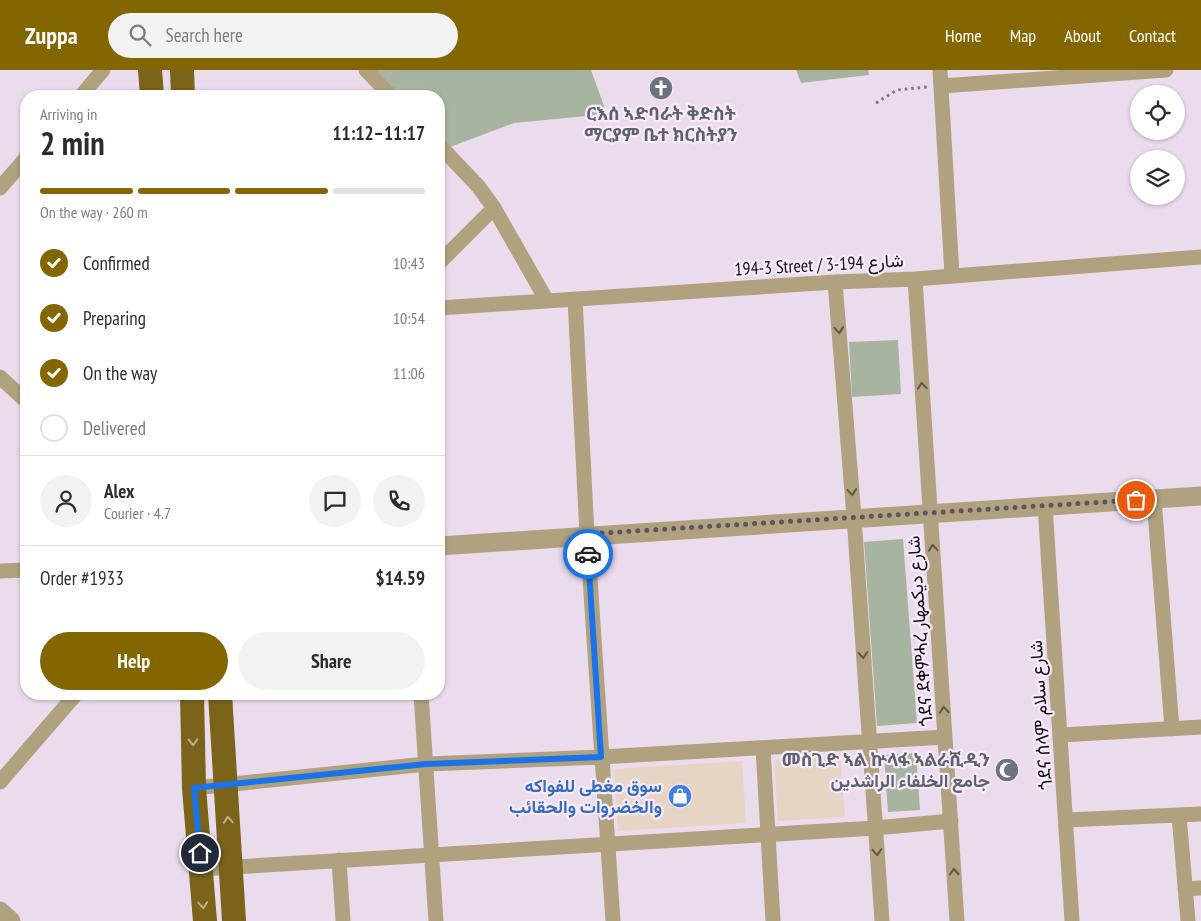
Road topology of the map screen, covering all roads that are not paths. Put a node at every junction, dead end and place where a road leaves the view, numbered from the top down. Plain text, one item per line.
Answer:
1 (103, 70) edge
2 (150, 70) edge
3 (182, 70) edge
4 (366, 70) edge
5 (940, 70) edge
6 (1166, 70) edge
7 (942, 86) junction
8 (87, 90) edge
9 (152, 90) edge
10 (183, 90) edge
11 (385, 90) edge
12 (445, 151) edge
13 (20, 165) edge
14 (0, 188) edge
15 (494, 208) junction
16 (445, 257) edge
17 (1201, 257) edge
18 (952, 275) junction
19 (915, 279) junction
20 (835, 282) junction
21 (575, 299) junction
22 (547, 301) junction
23 (445, 308) edge
24 (0, 377) edge
25 (20, 395) edge
26 (1201, 496) edge
27 (1154, 499) junction
28 (1045, 506) junction
29 (930, 513) junction
30 (854, 517) junction
31 (586, 534) junction
32 (445, 546) edge
33 (20, 570) edge
34 (0, 571) edge
35 (71, 700) edge
36 (192, 700) edge
37 (220, 700) edge
38 (421, 700) edge
39 (1201, 727) edge
40 (1172, 729) junction
41 (1061, 735) junction
42 (945, 736) junction
43 (868, 741) junction
44 (763, 748) junction
45 (601, 757) junction
46 (426, 764) junction
47 (0, 782) edge
48 (225, 785) junction
49 (194, 788) junction
50 (1201, 814) edge
51 (1179, 815) junction
52 (1066, 820) junction
53 (951, 821) junction
54 (876, 828) junction
55 (768, 833) junction
56 (608, 845) junction
57 (431, 855) junction
58 (339, 860) junction
59 (231, 867) junction
60 (201, 869) junction
61 (1201, 888) edge
62 (1185, 889) junction
63 (0, 911) edge
64 (11, 921) edge
65 (205, 921) edge
66 (234, 921) edge
67 (343, 921) edge
68 (436, 921) edge
69 (613, 921) edge
70 (773, 921) edge
71 (882, 921) edge
72 (957, 921) edge
73 (1072, 921) edge
74 (1188, 921) edge

1 - 8 street
2 - 9 highway
3 - 10 highway
4 - 11 street
5 - 7 street
6 - 7 street
7 - 18 street
12 - 15 street
13 - 14 street
15 - 16 street
15 - 22 street
17 - 18 street, 194-3 Street / شارع 194-3
18 - 19 street, 194-3 Street / شارع 194-3
19 - 20 street, 194-3 Street / شارع 194-3
29 -> 19 street, ጎደና ደቀምሓረ شارع ديكمهار
20 - 21 street, 194-3 Street / شارع 194-3
20 -> 30 street
21 - 22 street, 194-3 Street / شارع 194-3
21 - 31 street
22 - 23 street, 194-3 Street / شارع 194-3
24 - 25 street
26 - 27 street
27 - 28 street
27 - 40 street
28 - 29 street
28 - 41 street, ጎደና ሰላም شارع سلام
29 - 30 street
42 -> 29 street, ጎደና ደቀምሓረ شارع ديكمهار
30 - 31 street
30 -> 43 street
31 - 32 street
31 - 45 street
33 - 34 street
35 - 47 street
36 -> 49 highway
37 - 48 highway
38 - 46 street
39 - 40 street
40 - 41 street
41 - 52 street, ጎደና ሰላም شارع سلام
42 - 43 street
42 - 53 street, ጎደና ደቀምሓረ شارع ديكمهار
43 - 44 street
43 - 54 street
44 - 45 street
44 - 55 street
45 - 46 street
45 - 56 street
46 - 48 street
46 - 57 street
48 - 49 street
59 -> 48 highway
49 - 60 highway
50 - 51 street
51 - 52 street
51 - 62 street
52 - 73 street, ጎደና ሰላም شارع سلام
53 - 54 street
72 -> 53 street, ጎደና ደቀምሓረ شارع ديكمهار
54 - 55 street
54 -> 71 street
55 - 56 street
55 - 70 street
56 - 57 street
56 - 69 street
57 - 58 street
57 - 68 street
58 - 59 street
58 - 67 street
59 - 60 street
59 - 66 highway
60 -> 65 highway
61 - 62 street
62 - 74 street
63 - 64 street

